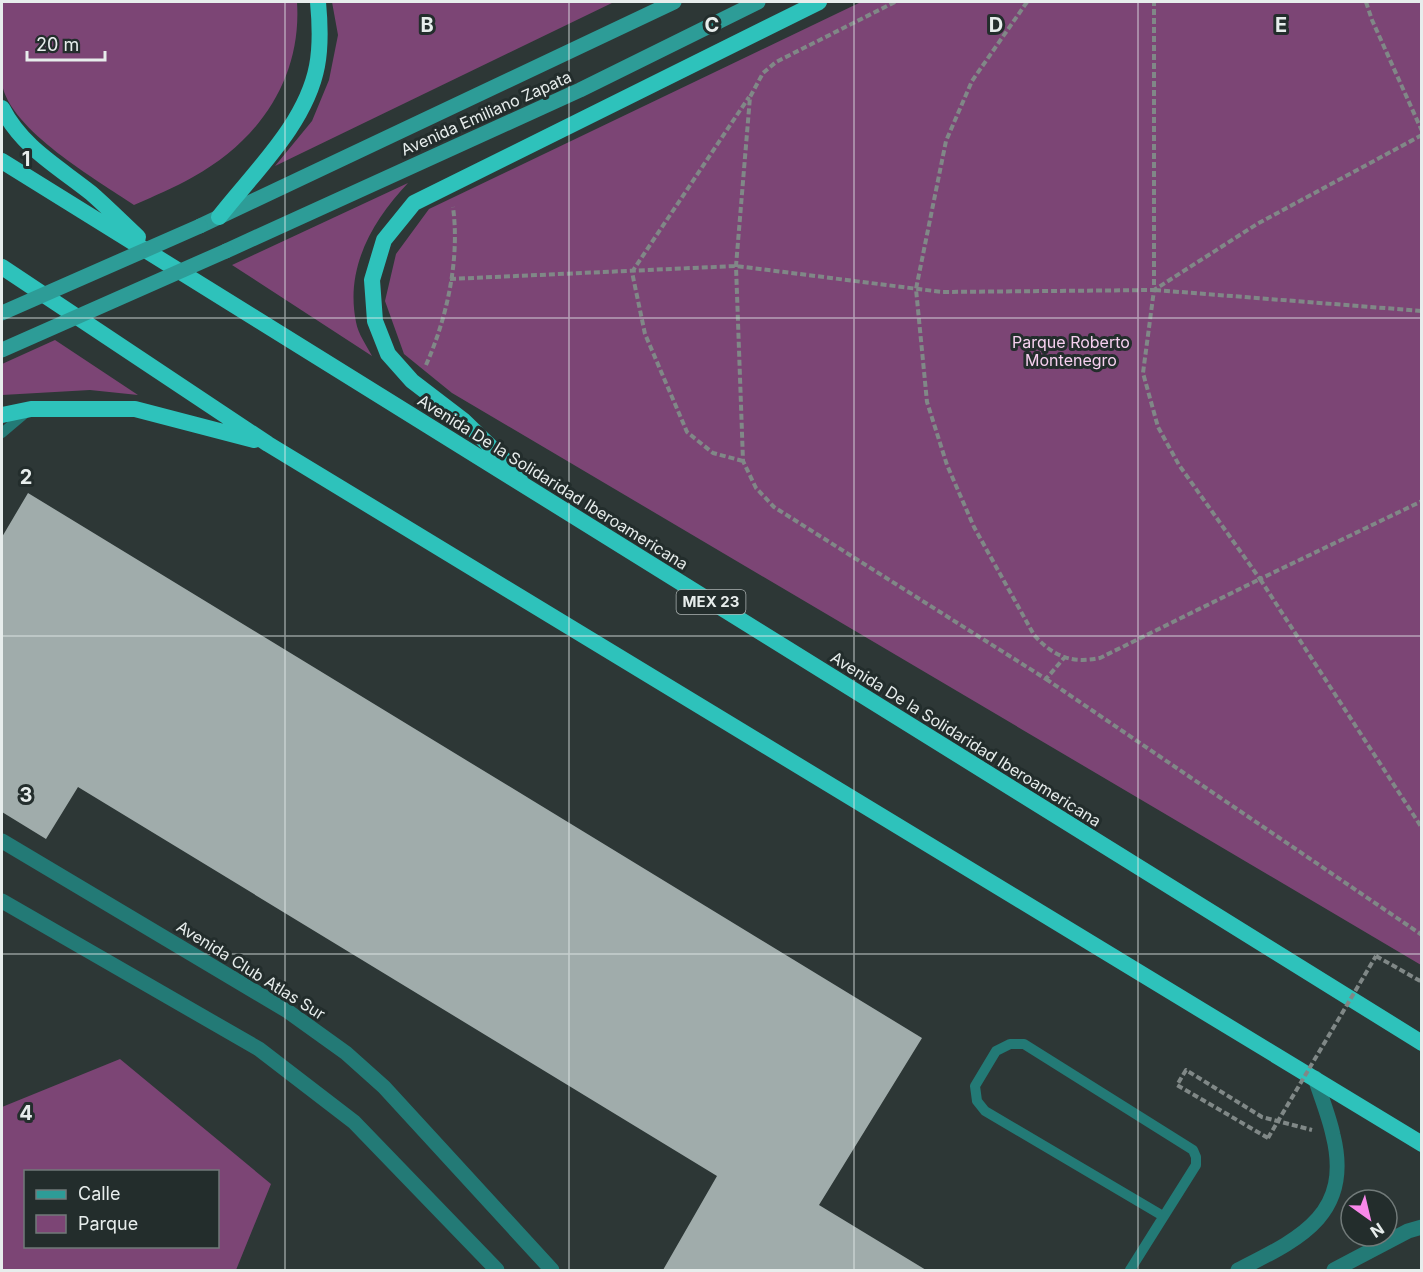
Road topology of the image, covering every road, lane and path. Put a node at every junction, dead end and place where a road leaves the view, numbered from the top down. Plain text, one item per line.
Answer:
1 (318, 2) edge
2 (674, 2) edge
3 (758, 2) edge
4 (819, 2) edge
5 (895, 2) edge
6 (1027, 2) edge
7 (1154, 2) edge
8 (1366, 2) edge
9 (750, 97) junction
10 (2, 108) edge
11 (1422, 133) edge
12 (2, 161) edge
13 (450, 185) junction
14 (219, 217) junction
15 (167, 264) junction
16 (736, 266) junction
17 (2, 267) edge
18 (632, 272) junction
19 (450, 279) junction
20 (916, 289) junction
21 (1154, 290) junction
22 (1422, 311) edge
23 (2, 313) edge
24 (2, 350) edge
25 (417, 385) junction
26 (31, 409) junction
27 (2, 415) edge
28 (2, 433) edge
29 (268, 444) junction
30 (743, 461) junction
31 (544, 498) junction
32 (1422, 501) edge
33 (1260, 579) junction
34 (1064, 658) junction
35 (1046, 679) junction
36 (1422, 828) edge
37 (2, 841) edge
38 (2, 901) edge
39 (1422, 935) edge
40 (1422, 982) edge
41 (1422, 1043) edge
42 (1315, 1078) junction
43 (1334, 1137) junction
44 (1422, 1144) edge
45 (1163, 1216) junction
46 (1422, 1227) edge
47 (497, 1270) edge
48 (552, 1270) edge
49 (1130, 1270) edge
50 (1238, 1270) edge
51 (1334, 1270) edge

1 - 14 highway
2 - 14 main road, Avenida Emiliano Zapata
3 - 24 main road, Avenida Emiliano Zapata, bridge
4 - 13 highway
5 - 9 path
6 - 20 path
7 - 21 path
8 - 11 path
9 - 16 path
9 - 18 path
10 - 15 highway
11 - 21 path
12 - 15 highway, Avenida De la Solidaridad Iberoamericana / MEX 23
13 - 19 path
13 - 25 highway
14 - 23 main road, Avenida Emiliano Zapata, bridge
15 - 31 highway, Avenida De la Solidaridad Iberoamericana / MEX 23
16 - 18 path
16 - 20 path
16 - 30 path
17 - 29 highway
18 - 19 path
18 - 30 path
19 - 25 path
20 - 21 path
20 - 34 path
21 - 22 path
21 - 33 path
25 - 31 highway
26 - 27 highway
26 - 28 lane
26 - 29 highway
29 - 42 highway
30 - 35 path
31 - 41 highway, Avenida De la Solidaridad Iberoamericana / MEX 23
32 - 33 path
33 - 34 path
33 - 36 path
34 - 35 path
35 - 39 path
37 - 48 street, Avenida Club Atlas Sur
38 - 47 street
40 - 43 path, bridge
42 - 43 street
42 - 44 highway
43 - 50 street
45 - 45 lane
45 - 49 lane
46 - 51 street

